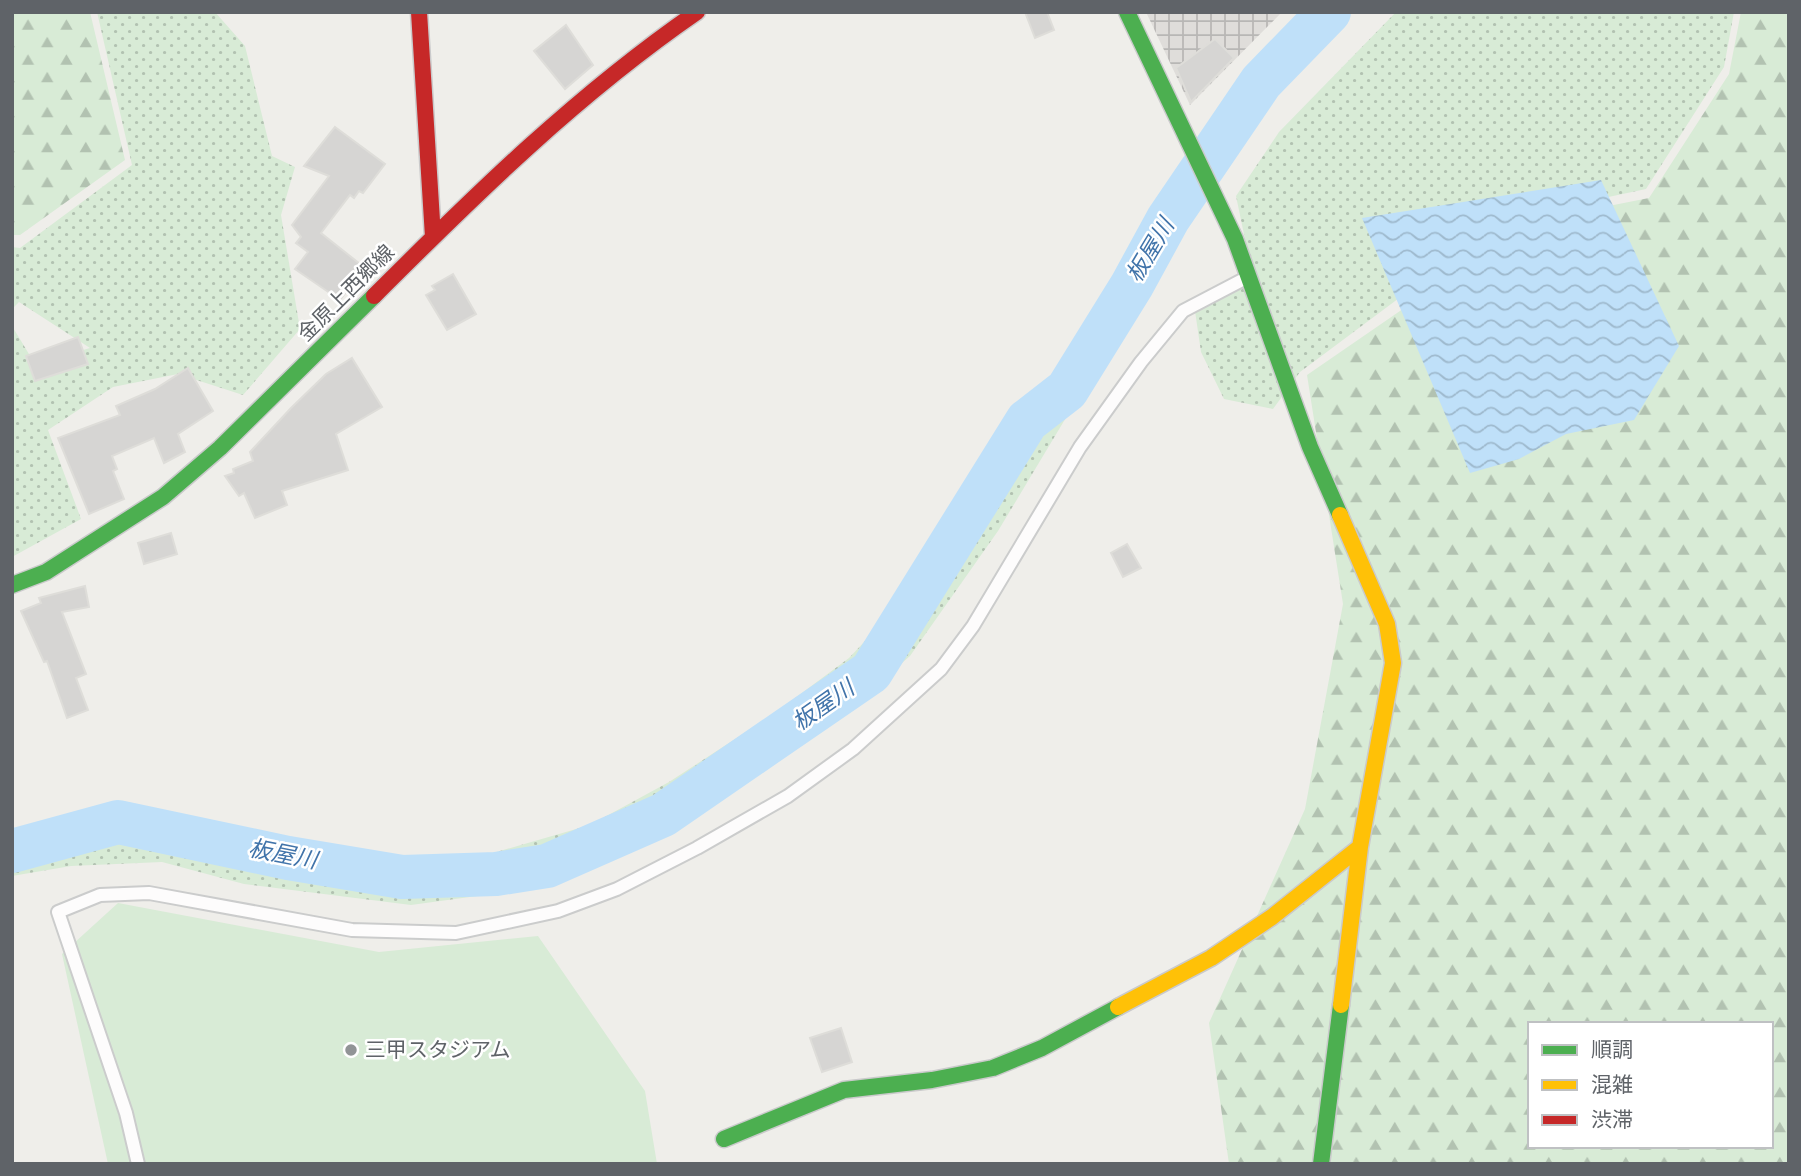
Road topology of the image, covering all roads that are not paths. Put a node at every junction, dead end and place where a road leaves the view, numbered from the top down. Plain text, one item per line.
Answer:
1 (419, 12) edge
2 (697, 12) edge
3 (1127, 12) edge
4 (433, 237) junction
5 (1249, 277) junction
6 (12, 585) edge
7 (1360, 847) junction
8 (724, 1139) dead end
9 (138, 1164) edge
10 (1321, 1164) edge

1 - 4 street
2 - 4 street, 金原上西郷線
3 - 5 street
4 - 6 street, 金原上西郷線
5 - 7 street
5 - 9 lane
7 - 8 street
7 - 10 street

